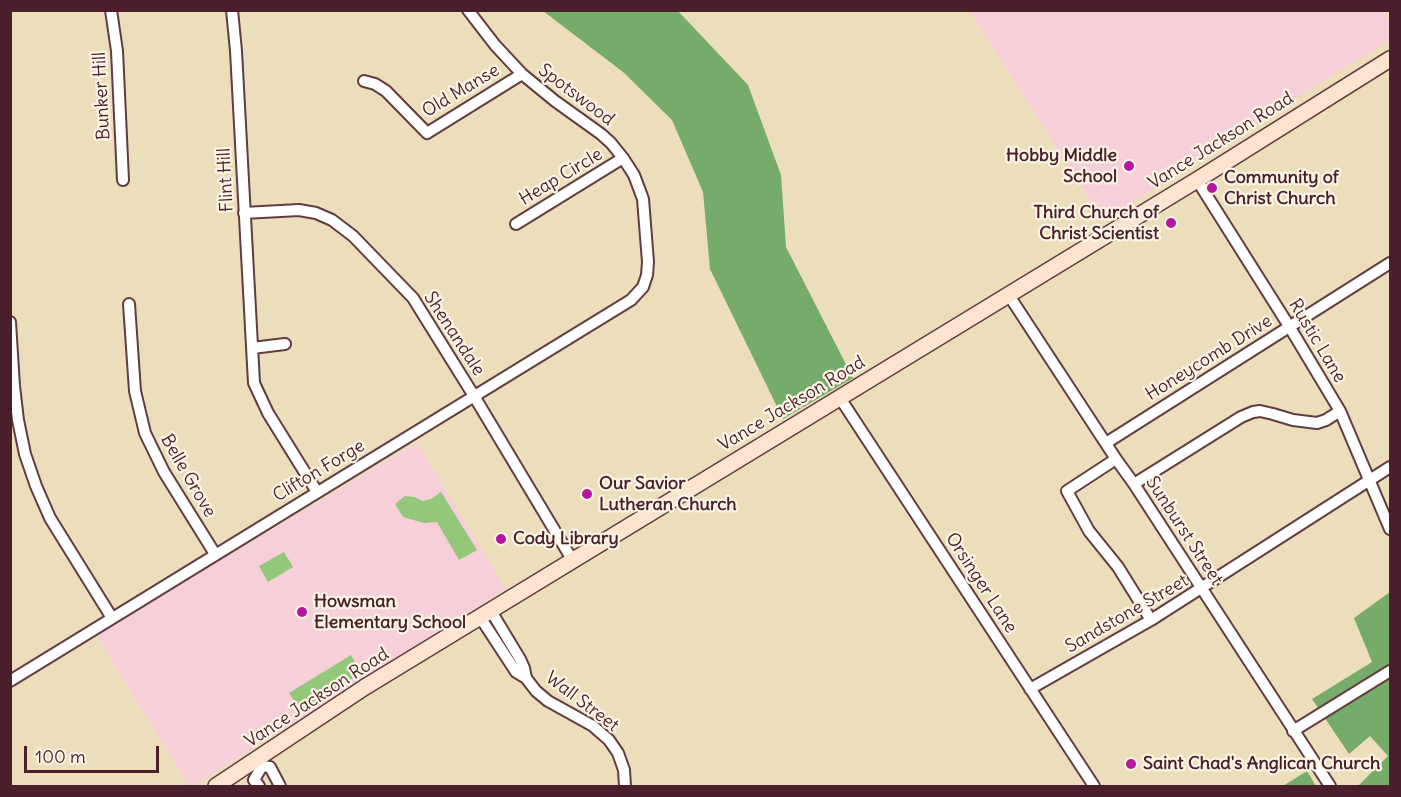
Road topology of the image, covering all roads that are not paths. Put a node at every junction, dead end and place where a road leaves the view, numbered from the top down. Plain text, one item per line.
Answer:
1 (111, 10) edge
2 (232, 10) edge
3 (468, 10) edge
4 (1390, 59) edge
5 (522, 74) junction
6 (364, 81) dead end
7 (623, 158) junction
8 (123, 180) dead end
9 (1197, 180) junction
10 (244, 213) junction
11 (516, 224) dead end
12 (1390, 263) edge
13 (643, 287) joint
14 (1008, 294) junction
15 (129, 304) dead end
16 (10, 322) edge
17 (1290, 326) junction
18 (285, 344) dead end
19 (252, 348) junction
20 (474, 396) junction
21 (840, 398) junction
22 (1340, 411) junction
23 (1106, 443) junction
24 (1116, 459) junction
25 (1390, 467) edge
26 (1369, 480) junction
27 (1134, 484) junction
28 (316, 492) junction
29 (1390, 529) edge
30 (215, 554) junction
31 (573, 561) junction
32 (1202, 589) junction
33 (486, 614) junction
34 (112, 618) junction
35 (1151, 620) junction
36 (1390, 671) edge
37 (11, 680) edge
38 (1030, 689) junction
39 (1293, 731) junction
40 (259, 766) junction
41 (216, 786) edge
42 (259, 786) edge
43 (267, 786) edge
44 (280, 786) edge
45 (625, 786) edge
46 (1094, 786) edge
47 (1330, 786) edge

1 - 8 street, Bunker Hill
2 - 10 street, Flint Hill
3 - 5 street, Spotswood
4 - 9 main road, Vance Jackson Road
5 - 6 street, Old Manse
5 - 7 street, Spotswood
7 - 11 street, Heap Circle
7 - 13 street, Spotswood
9 - 14 main road, Vance Jackson Road
9 - 17 street, Rustic Lane
10 - 19 street, Flint Hill
10 - 20 street, Shenandale
12 - 17 street, Honeycomb Drive
13 - 20 street, Clifton Forge
14 - 21 main road, Vance Jackson Road
14 - 23 street, Sunburst Street
15 - 30 street, Belle Grove
16 - 34 street
17 - 22 street, Rustic Lane
17 - 23 street, Honeycomb Drive
18 - 19 street
19 - 28 street, Flint Hill
20 - 28 street, Clifton Forge
20 - 31 street, Shenandale
21 - 31 main road, Vance Jackson Road
21 - 38 street, Orsinger Lane
22 - 26 street, Rustic Lane
22 - 27 street
23 - 24 street, Sunburst Street
24 - 27 street, Sunburst Street
24 - 35 street
25 - 26 street, Sandstone Street
26 - 29 street, Rustic Lane
26 - 32 street, Sandstone Street
27 - 32 street, Sunburst Street
28 - 30 street, Clifton Forge
30 - 34 street, Clifton Forge
31 - 33 main road, Vance Jackson Road
32 - 35 street, Sandstone Street
32 - 39 street, Sunburst Street
33 - 40 main road, Vance Jackson Road
33 - 45 street, Wall Street
34 - 37 street, Clifton Forge
35 - 38 street, Sandstone Street
36 - 39 street
38 - 46 street, Orsinger Lane
39 - 47 street, Sunburst Street
40 - 41 main road, Vance Jackson Road
40 - 42 street
40 - 43 street
40 - 44 street

